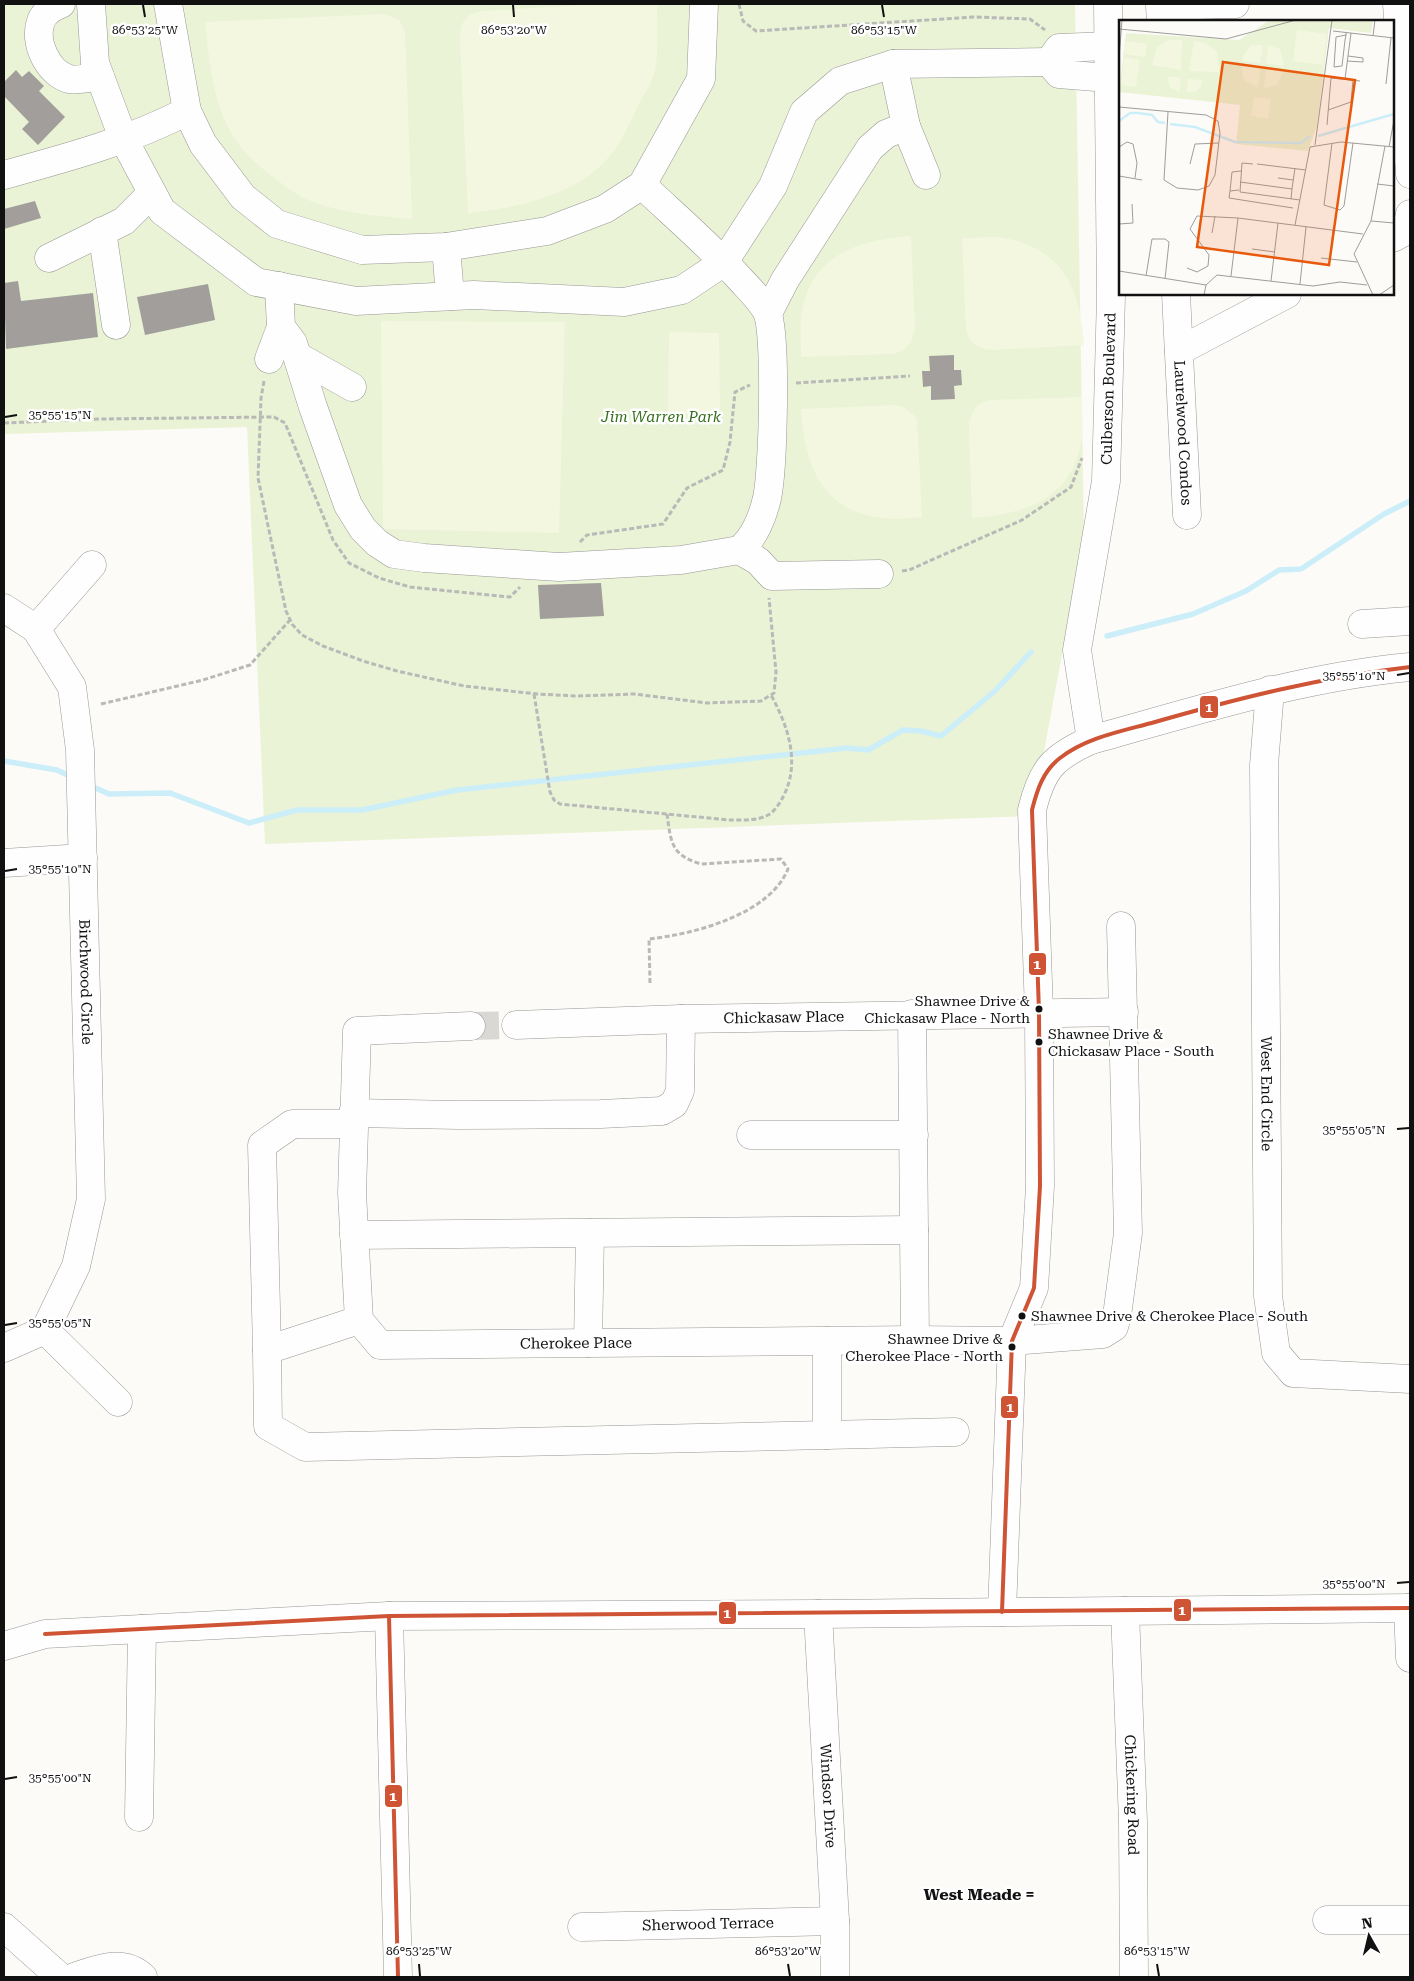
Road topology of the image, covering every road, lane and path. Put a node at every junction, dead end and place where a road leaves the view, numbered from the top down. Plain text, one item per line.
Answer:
1 (61, 4) edge
2 (91, 4) edge
3 (168, 4) edge
4 (704, 4) edge
5 (739, 4) edge
6 (1108, 4) edge
7 (1236, 4) edge
8 (1397, 4) edge
9 (1161, 20) edge
10 (1108, 46) junction
11 (1049, 62) junction
12 (893, 64) junction
13 (100, 77) junction
14 (1108, 78) junction
15 (187, 111) junction
16 (906, 126) junction
17 (123, 138) junction
18 (1410, 174) edge
19 (4, 175) edge
20 (926, 175) dead end
21 (642, 185) junction
22 (152, 194) junction
23 (1410, 214) edge
24 (102, 231) junction
25 (1394, 237) edge
26 (446, 247) junction
27 (49, 258) dead end
28 (724, 262) junction
29 (279, 286) junction
30 (1176, 295) edge
31 (1285, 295) edge
32 (450, 296) junction
33 (768, 313) junction
34 (116, 325) dead end
35 (281, 328) junction
36 (1179, 351) junction
37 (299, 357) junction
38 (269, 359) joint
39 (910, 376) dead end
40 (772, 384) junction
41 (352, 387) dead end
42 (261, 418) junction
43 (4, 423) edge
44 (1084, 451) dead end
45 (1187, 515) dead end
46 (575, 547) dead end
47 (739, 550) junction
48 (92, 565) dead end
49 (546, 566) junction
50 (878, 574) joint
51 (772, 576) junction
52 (4, 608) edge
53 (290, 620) junction
54 (1410, 621) edge
55 (1362, 624) dead end
56 (36, 629) junction
57 (1410, 666) edge
58 (1270, 690) junction
59 (534, 694) junction
60 (770, 695) junction
61 (101, 704) dead end
62 (1091, 740) junction
63 (667, 814) junction
64 (83, 858) junction
65 (4, 863) edge
66 (1121, 926) dead end
67 (650, 983) dead end
68 (1039, 1012) junction
69 (1124, 1012) junction
70 (912, 1014) junction
71 (681, 1019) junction
72 (516, 1025) tunnel mouth
73 (471, 1026) tunnel mouth
74 (353, 1119) junction
75 (914, 1134) junction
76 (751, 1136) dead end
77 (914, 1230) junction
78 (590, 1233) junction
79 (354, 1235) junction
80 (359, 1320) junction
81 (46, 1330) junction
82 (827, 1340) junction
83 (915, 1340) junction
84 (1012, 1341) junction
85 (588, 1343) junction
86 (4, 1348) edge
87 (267, 1350) junction
88 (1410, 1378) edge
89 (118, 1402) dead end
90 (955, 1432) dead end
91 (827, 1435) junction
92 (1409, 1608) edge
93 (1124, 1611) junction
94 (1002, 1612) junction
95 (818, 1614) junction
96 (388, 1616) junction
97 (142, 1629) junction
98 (4, 1646) edge
99 (1410, 1658) edge
100 (139, 1817) dead end
101 (1327, 1920) dead end
102 (1410, 1920) edge
103 (835, 1921) junction
104 (4, 1927) edge
105 (582, 1927) dead end
106 (60, 1977) edge
107 (74, 1977) edge
108 (143, 1977) edge
109 (398, 1977) edge
110 (835, 1977) edge
111 (1134, 1977) edge

1 - 13 street
2 - 13 street
3 - 15 street
4 - 21 street
5 - 11 path
6 - 10 street, Culberson Boulevard
7 - 9 street
8 - 18 street
10 - 11 street
10 - 14 street, Culberson Boulevard
11 - 12 street
11 - 14 street
12 - 16 street
12 - 28 street
13 - 17 street
14 - 62 street, Culberson Boulevard
15 - 17 street
15 - 26 street
16 - 20 street
16 - 33 street
17 - 19 street
17 - 22 street
21 - 26 street
21 - 28 street
22 - 24 street
22 - 29 street
23 - 25 street
24 - 27 street
24 - 34 street
26 - 32 street
28 - 32 street
28 - 33 street
29 - 32 street
29 - 35 street
30 - 36 street, Laurelwood Condos
31 - 36 street, Laurelwood Condos
33 - 40 street
35 - 37 street
35 - 38 street
36 - 45 street, Laurelwood Condos
37 - 41 street
37 - 49 street
38 - 42 path
39 - 40 path
40 - 46 path
40 - 47 street
42 - 43 path
42 - 49 path
42 - 53 path
44 - 50 path
47 - 49 street
47 - 51 street
48 - 56 street
50 - 51 street
51 - 60 path
52 - 56 street, Birchwood Circle
53 - 59 path
53 - 61 path
54 - 55 street
56 - 64 street, Birchwood Circle
57 - 58 street
58 - 62 street
58 - 88 street, West End Circle
59 - 60 path
59 - 63 path
60 - 63 path
62 - 68 street
63 - 67 path
64 - 65 street
64 - 81 street, Birchwood Circle
66 - 69 street
68 - 69 street, Chickasaw Place
68 - 70 street, Chickasaw Place
68 - 84 street
69 - 84 street, Cherokee Place
70 - 71 street, Chickasaw Place
70 - 75 street
71 - 72 street, Chickasaw Place
71 - 74 street
73 - 74 street
74 - 79 street
74 - 87 street
75 - 76 street
75 - 77 street
77 - 78 street
77 - 83 street
78 - 79 street
78 - 85 street
79 - 80 street
80 - 85 street, Cherokee Place
80 - 87 street
81 - 86 street
81 - 89 street
82 - 83 street, Cherokee Place
82 - 85 street, Cherokee Place
82 - 91 street
83 - 84 street, Cherokee Place
84 - 94 street
87 - 91 street
90 - 91 street
92 - 93 street
92 - 99 street
93 - 94 street
93 - 111 street, Chickering Road
94 - 95 street
95 - 96 street
95 - 103 street, Windsor Drive
96 - 97 street
96 - 109 street
97 - 98 street
97 - 100 street
101 - 102 street
103 - 105 street, Sherwood Terrace
103 - 110 street, Windsor Drive
104 - 106 street
107 - 108 street

